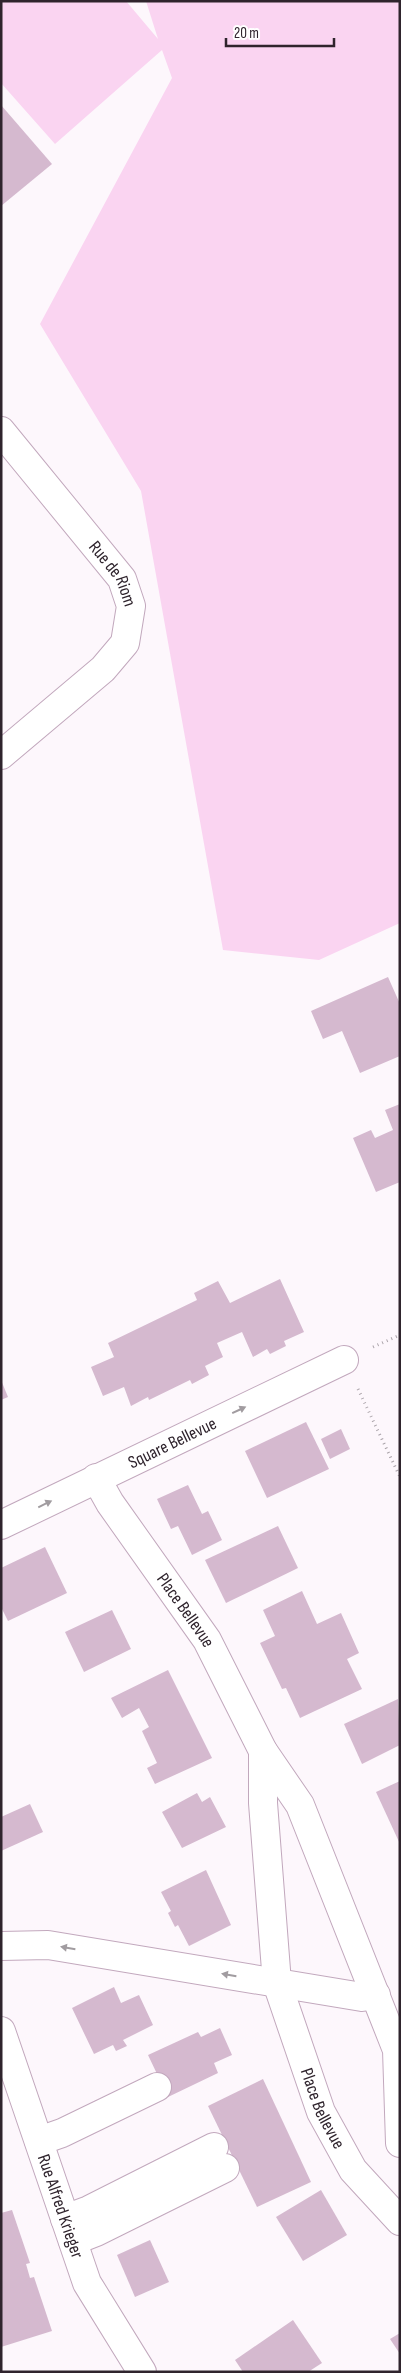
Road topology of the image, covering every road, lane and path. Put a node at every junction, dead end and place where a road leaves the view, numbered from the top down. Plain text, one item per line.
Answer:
1 (1, 431) edge
2 (1, 755) edge
3 (344, 1360) joint
4 (400, 1477) edge
5 (96, 1478) junction
6 (1, 1525) edge
7 (263, 1751) junction
8 (1, 1946) edge
9 (277, 1983) junction
10 (376, 1995) junction
11 (1, 2031) edge
12 (157, 2087) dead end
13 (39, 2141) junction
14 (400, 2143) edge
15 (220, 2158) dead end
16 (399, 2212) edge
17 (69, 2230) junction
18 (142, 2372) edge

1 - 2 street, Rue de Riom
3 - 4 path
5 -> 3 street, Square Bellevue
6 -> 5 street, Square Bellevue
5 - 7 street, Place Bellevue
7 - 9 street, Place Bellevue
7 - 10 street, Place Bellevue
9 -> 8 street
9 - 10 street
9 - 16 street, Place Bellevue
10 - 14 street, Place Bellevue
11 - 13 street, Rue Alfred Krieger
12 - 13 street
13 - 17 street, Rue Alfred Krieger
15 - 17 street
17 - 18 street, Rue Alfred Krieger

